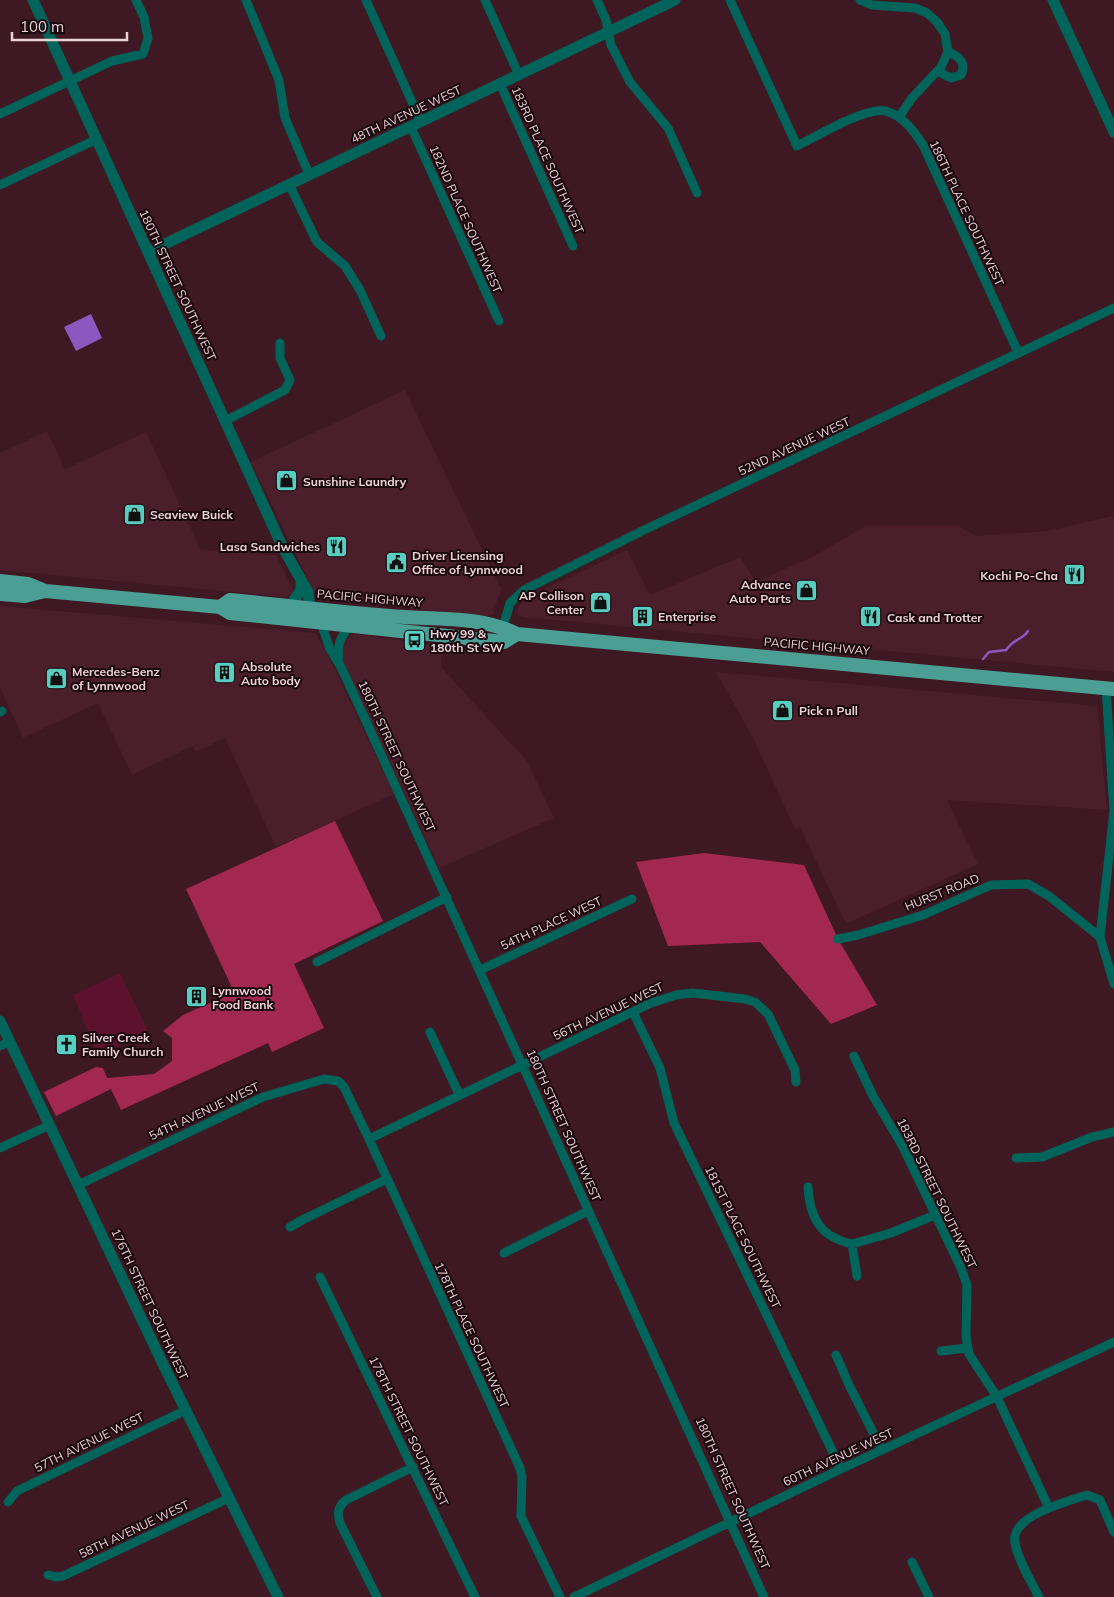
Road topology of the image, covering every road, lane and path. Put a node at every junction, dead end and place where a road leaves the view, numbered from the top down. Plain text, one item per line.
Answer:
1 (33, 0) edge
2 (136, 0) edge
3 (246, 0) edge
4 (366, 0) edge
5 (485, 0) edge
6 (597, 0) edge
7 (675, 0) edge
8 (730, 0) edge
9 (860, 0) edge
10 (1053, 0) edge
11 (608, 32) junction
12 (948, 52) junction
13 (937, 71) junction
14 (519, 75) junction
15 (70, 82) junction
16 (500, 84) junction
17 (0, 114) edge
18 (898, 117) junction
19 (416, 124) junction
20 (1114, 132) edge
21 (95, 140) junction
22 (309, 174) junction
23 (289, 184) junction
24 (0, 185) edge
25 (696, 193) dead end
26 (573, 246) dead end
27 (148, 252) junction
28 (1114, 308) edge
29 (499, 321) dead end
30 (381, 336) dead end
31 (280, 343) dead end
32 (1018, 352) junction
33 (225, 421) junction
34 (301, 581) junction
35 (3, 583) edge
36 (45, 591) junction
37 (0, 594) edge
38 (290, 606) junction
39 (220, 607) junction
40 (310, 608) junction
41 (382, 616) junction
42 (274, 618) junction
43 (321, 623) junction
44 (350, 626) junction
45 (503, 627) junction
46 (517, 634) junction
47 (476, 639) junction
48 (339, 665) junction
49 (1110, 689) edge
50 (1110, 895) edge
51 (447, 897) junction
52 (632, 899) dead end
53 (1100, 937) junction
54 (838, 939) dead end
55 (316, 962) dead end
56 (480, 970) junction
57 (1114, 984) edge
58 (633, 1012) junction
59 (0, 1021) edge
60 (430, 1032) dead end
61 (5, 1044) edge
62 (854, 1056) dead end
63 (522, 1066) junction
64 (796, 1082) dead end
65 (344, 1087) joint
66 (460, 1094) junction
67 (50, 1125) junction
68 (1114, 1132) edge
69 (369, 1139) junction
70 (0, 1148) edge
71 (1016, 1158) dead end
72 (386, 1178) junction
73 (78, 1185) junction
74 (808, 1187) dead end
75 (588, 1211) junction
76 (935, 1216) junction
77 (290, 1227) dead end
78 (852, 1244) junction
79 (504, 1253) dead end
80 (857, 1276) dead end
81 (320, 1277) dead end
82 (1114, 1342) edge
83 (967, 1348) junction
84 (941, 1350) dead end
85 (836, 1355) dead end
86 (997, 1397) junction
87 (186, 1410) junction
88 (882, 1450) junction
89 (413, 1468) junction
90 (841, 1469) junction
91 (229, 1498) junction
92 (8, 1502) dead end
93 (1049, 1508) junction
94 (731, 1522) junction
95 (1114, 1532) edge
96 (912, 1562) dead end
97 (48, 1575) dead end
98 (278, 1597) edge
99 (377, 1597) edge
100 (475, 1597) edge
101 (560, 1597) edge
102 (574, 1597) edge
103 (764, 1597) edge
104 (929, 1597) edge
105 (1039, 1597) edge

1 - 15 street, 180TH STREET SOUTHWEST
2 - 15 street
3 - 22 street
4 - 19 street, 182ND PLACE SOUTHWEST
5 - 14 street, 183RD PLACE SOUTHWEST
6 - 11 street
7 - 11 street, 48TH AVENUE WEST
8 - 18 street
9 - 12 street
10 - 20 street
11 - 14 street, 48TH AVENUE WEST
11 - 25 street
12 - 13 street
12 - 13 street
13 - 18 street
14 - 16 street, 48TH AVENUE WEST
15 - 17 street
15 - 21 street, 180TH STREET SOUTHWEST
16 - 19 street, 48TH AVENUE WEST
16 - 26 street, 183RD PLACE SOUTHWEST
18 - 32 street, 186TH PLACE SOUTHWEST
19 - 22 street, 48TH AVENUE WEST
19 - 29 street, 182ND PLACE SOUTHWEST
21 - 24 street
21 - 27 street, 180TH STREET SOUTHWEST
22 - 23 street, 48TH AVENUE WEST
23 - 27 street, 48TH AVENUE WEST
23 - 30 street
27 - 33 street, 180TH STREET SOUTHWEST
28 - 32 street, 52ND AVENUE WEST
31 - 33 street
32 - 45 street, 52ND AVENUE WEST
33 - 34 street, 180TH STREET SOUTHWEST
34 - 38 street
34 - 40 street, 180TH STREET SOUTHWEST
35 - 36 highway, PACIFIC HIGHWAY
36 - 37 highway, PACIFIC HIGHWAY
36 - 39 highway, PACIFIC HIGHWAY
38 - 39 highway, PACIFIC HIGHWAY
38 - 40 highway, PACIFIC HIGHWAY
39 - 42 highway, PACIFIC HIGHWAY
40 - 41 highway, PACIFIC HIGHWAY
40 - 42 highway
41 - 43 highway
41 - 45 highway, PACIFIC HIGHWAY
42 - 43 highway, PACIFIC HIGHWAY
43 - 44 highway, PACIFIC HIGHWAY
43 - 48 street, 180TH STREET SOUTHWEST
44 - 47 highway, PACIFIC HIGHWAY
44 - 48 street
45 - 46 highway, PACIFIC HIGHWAY
45 - 47 highway
46 - 47 highway, PACIFIC HIGHWAY
46 - 49 highway, PACIFIC HIGHWAY
48 - 51 street, 180TH STREET SOUTHWEST
49 - 50 street
50 - 53 street
51 - 55 street
51 - 56 street, 180TH STREET SOUTHWEST
52 - 56 street, 54TH PLACE WEST
53 - 54 street, HURST ROAD
53 - 57 street
56 - 63 street, 180TH STREET SOUTHWEST
58 - 63 street, 56TH AVENUE WEST
58 - 64 street, 56TH AVENUE WEST
58 - 90 street, 181ST PLACE SOUTHWEST
59 - 61 street, 176TH STREET SOUTHWEST
60 - 66 street
61 - 67 street, 176TH STREET SOUTHWEST
62 - 76 street, 183RD STREET SOUTHWEST
63 - 66 street, 56TH AVENUE WEST
63 - 75 street, 180TH STREET SOUTHWEST
65 - 69 street, 178TH PLACE SOUTHWEST
65 - 73 street, 54TH AVENUE WEST
66 - 69 street, 56TH AVENUE WEST
67 - 70 street
67 - 73 street, 176TH STREET SOUTHWEST
68 - 71 street
69 - 72 street, 178TH PLACE SOUTHWEST
72 - 77 street
72 - 101 street, 178TH PLACE SOUTHWEST
73 - 87 street, 176TH STREET SOUTHWEST
74 - 78 street
75 - 79 street
75 - 94 street, 180TH STREET SOUTHWEST
76 - 78 street
76 - 83 street, 183RD STREET SOUTHWEST
78 - 80 street
81 - 89 street, 178TH STREET SOUTHWEST
82 - 86 street, 60TH AVENUE WEST
83 - 84 street
83 - 86 street, 183RD STREET SOUTHWEST
85 - 88 street
86 - 88 street, 60TH AVENUE WEST
86 - 93 street, 183RD STREET SOUTHWEST
87 - 91 street, 176TH STREET SOUTHWEST
87 - 92 street, 57TH AVENUE WEST
88 - 90 street, 60TH AVENUE WEST
89 - 99 street
89 - 100 street, 178TH STREET SOUTHWEST
90 - 94 street, 60TH AVENUE WEST
91 - 97 street, 58TH AVENUE WEST
91 - 98 street, 176TH STREET SOUTHWEST
93 - 95 street
93 - 105 street
94 - 102 street, 60TH AVENUE WEST
94 - 103 street, 180TH STREET SOUTHWEST
96 - 104 street

